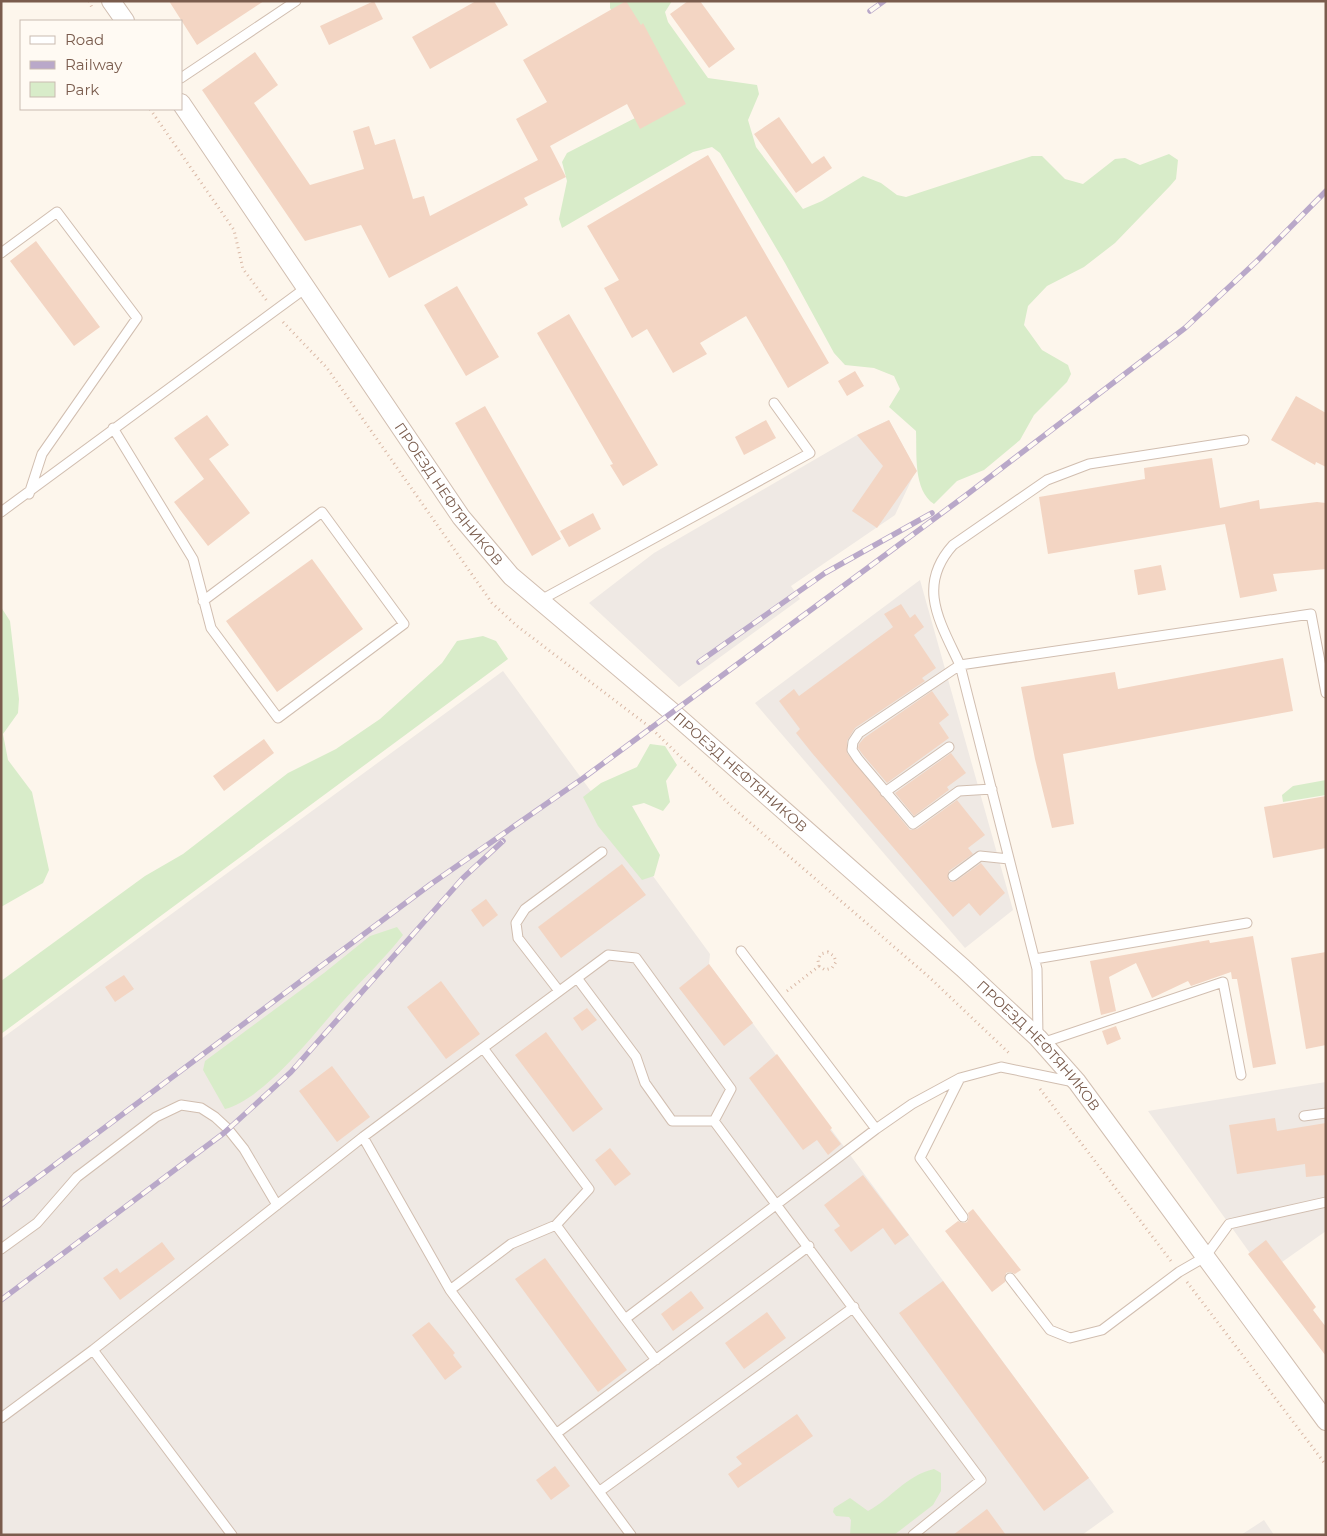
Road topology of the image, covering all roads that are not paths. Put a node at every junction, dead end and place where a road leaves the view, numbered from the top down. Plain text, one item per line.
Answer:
1 (111, 1) edge
2 (296, 1) edge
3 (124, 20) edge
4 (182, 77) edge
5 (182, 104) edge
6 (1, 253) edge
7 (308, 287) junction
8 (774, 403) dead end
9 (113, 428) junction
10 (1244, 440) dead end
11 (29, 494) junction
12 (1, 512) edge
13 (539, 601) junction
14 (203, 602) junction
15 (960, 665) junction
16 (1326, 693) edge
17 (949, 747) dead end
18 (992, 789) junction
19 (886, 792) junction
20 (602, 852) dead end
21 (1009, 859) junction
22 (953, 876) dead end
23 (1247, 924) dead end
24 (741, 951) dead end
25 (1035, 959) junction
26 (577, 978) junction
27 (559, 991) junction
28 (1040, 1040) junction
29 (483, 1048) junction
30 (1241, 1075) dead end
31 (960, 1078) junction
32 (1077, 1082) junction
33 (1326, 1113) edge
34 (1304, 1116) dead end
35 (714, 1121) junction
36 (876, 1129) junction
37 (363, 1137) junction
38 (1326, 1202) edge
39 (778, 1204) junction
40 (278, 1205) junction
41 (963, 1217) dead end
42 (556, 1225) junction
43 (809, 1246) junction
44 (1, 1250) edge
45 (1205, 1257) junction
46 (1010, 1278) dead end
47 (450, 1290) junction
48 (854, 1307) junction
49 (625, 1319) junction
50 (93, 1350) junction
51 (656, 1360) junction
52 (1, 1418) edge
53 (1326, 1422) edge
54 (557, 1433) junction
55 (600, 1491) junction
56 (232, 1535) edge
57 (631, 1535) edge
58 (913, 1535) edge

1 - 3 street
2 - 4 lane
5 - 7 street, ПРОЕЗД НЕФТЯНИКОВ
6 - 11 lane
7 - 9 lane
7 - 13 street, ПРОЕЗД НЕФТЯНИКОВ
8 - 13 lane
9 - 11 lane
9 - 14 lane
10 - 15 lane
11 - 12 lane
13 - 28 street, ПРОЕЗД НЕФТЯНИКОВ
14 - 14 lane
15 - 16 lane
15 - 18 lane
15 - 19 lane
17 - 19 lane
18 - 19 lane
18 - 21 lane
20 - 27 lane
21 - 22 lane
21 - 25 lane
23 - 25 lane
24 - 36 lane
25 - 28 lane
26 - 27 lane
26 - 35 lane
26 - 35 lane
27 - 29 lane
28 - 30 lane
28 - 32 street, ПРОЕЗД НЕФТЯНИКОВ
29 - 37 lane
29 - 42 lane
31 - 32 lane
31 - 36 lane
31 - 41 lane
32 - 45 street, ПРОЕЗД НЕФТЯНИКОВ
33 - 34 lane
35 - 39 lane
36 - 39 lane
37 - 40 lane
37 - 47 lane
38 - 45 lane
39 - 43 lane
39 - 49 lane
40 - 44 lane
40 - 50 lane
42 - 47 lane
42 - 49 lane
43 - 48 lane
43 - 51 lane
45 - 46 lane
45 - 53 street, ПРОЕЗД НЕФТЯНИКОВ
47 - 54 lane
48 - 55 lane
48 - 58 lane
49 - 51 lane
50 - 52 lane
50 - 56 lane
51 - 54 lane
54 - 55 lane
55 - 57 lane

